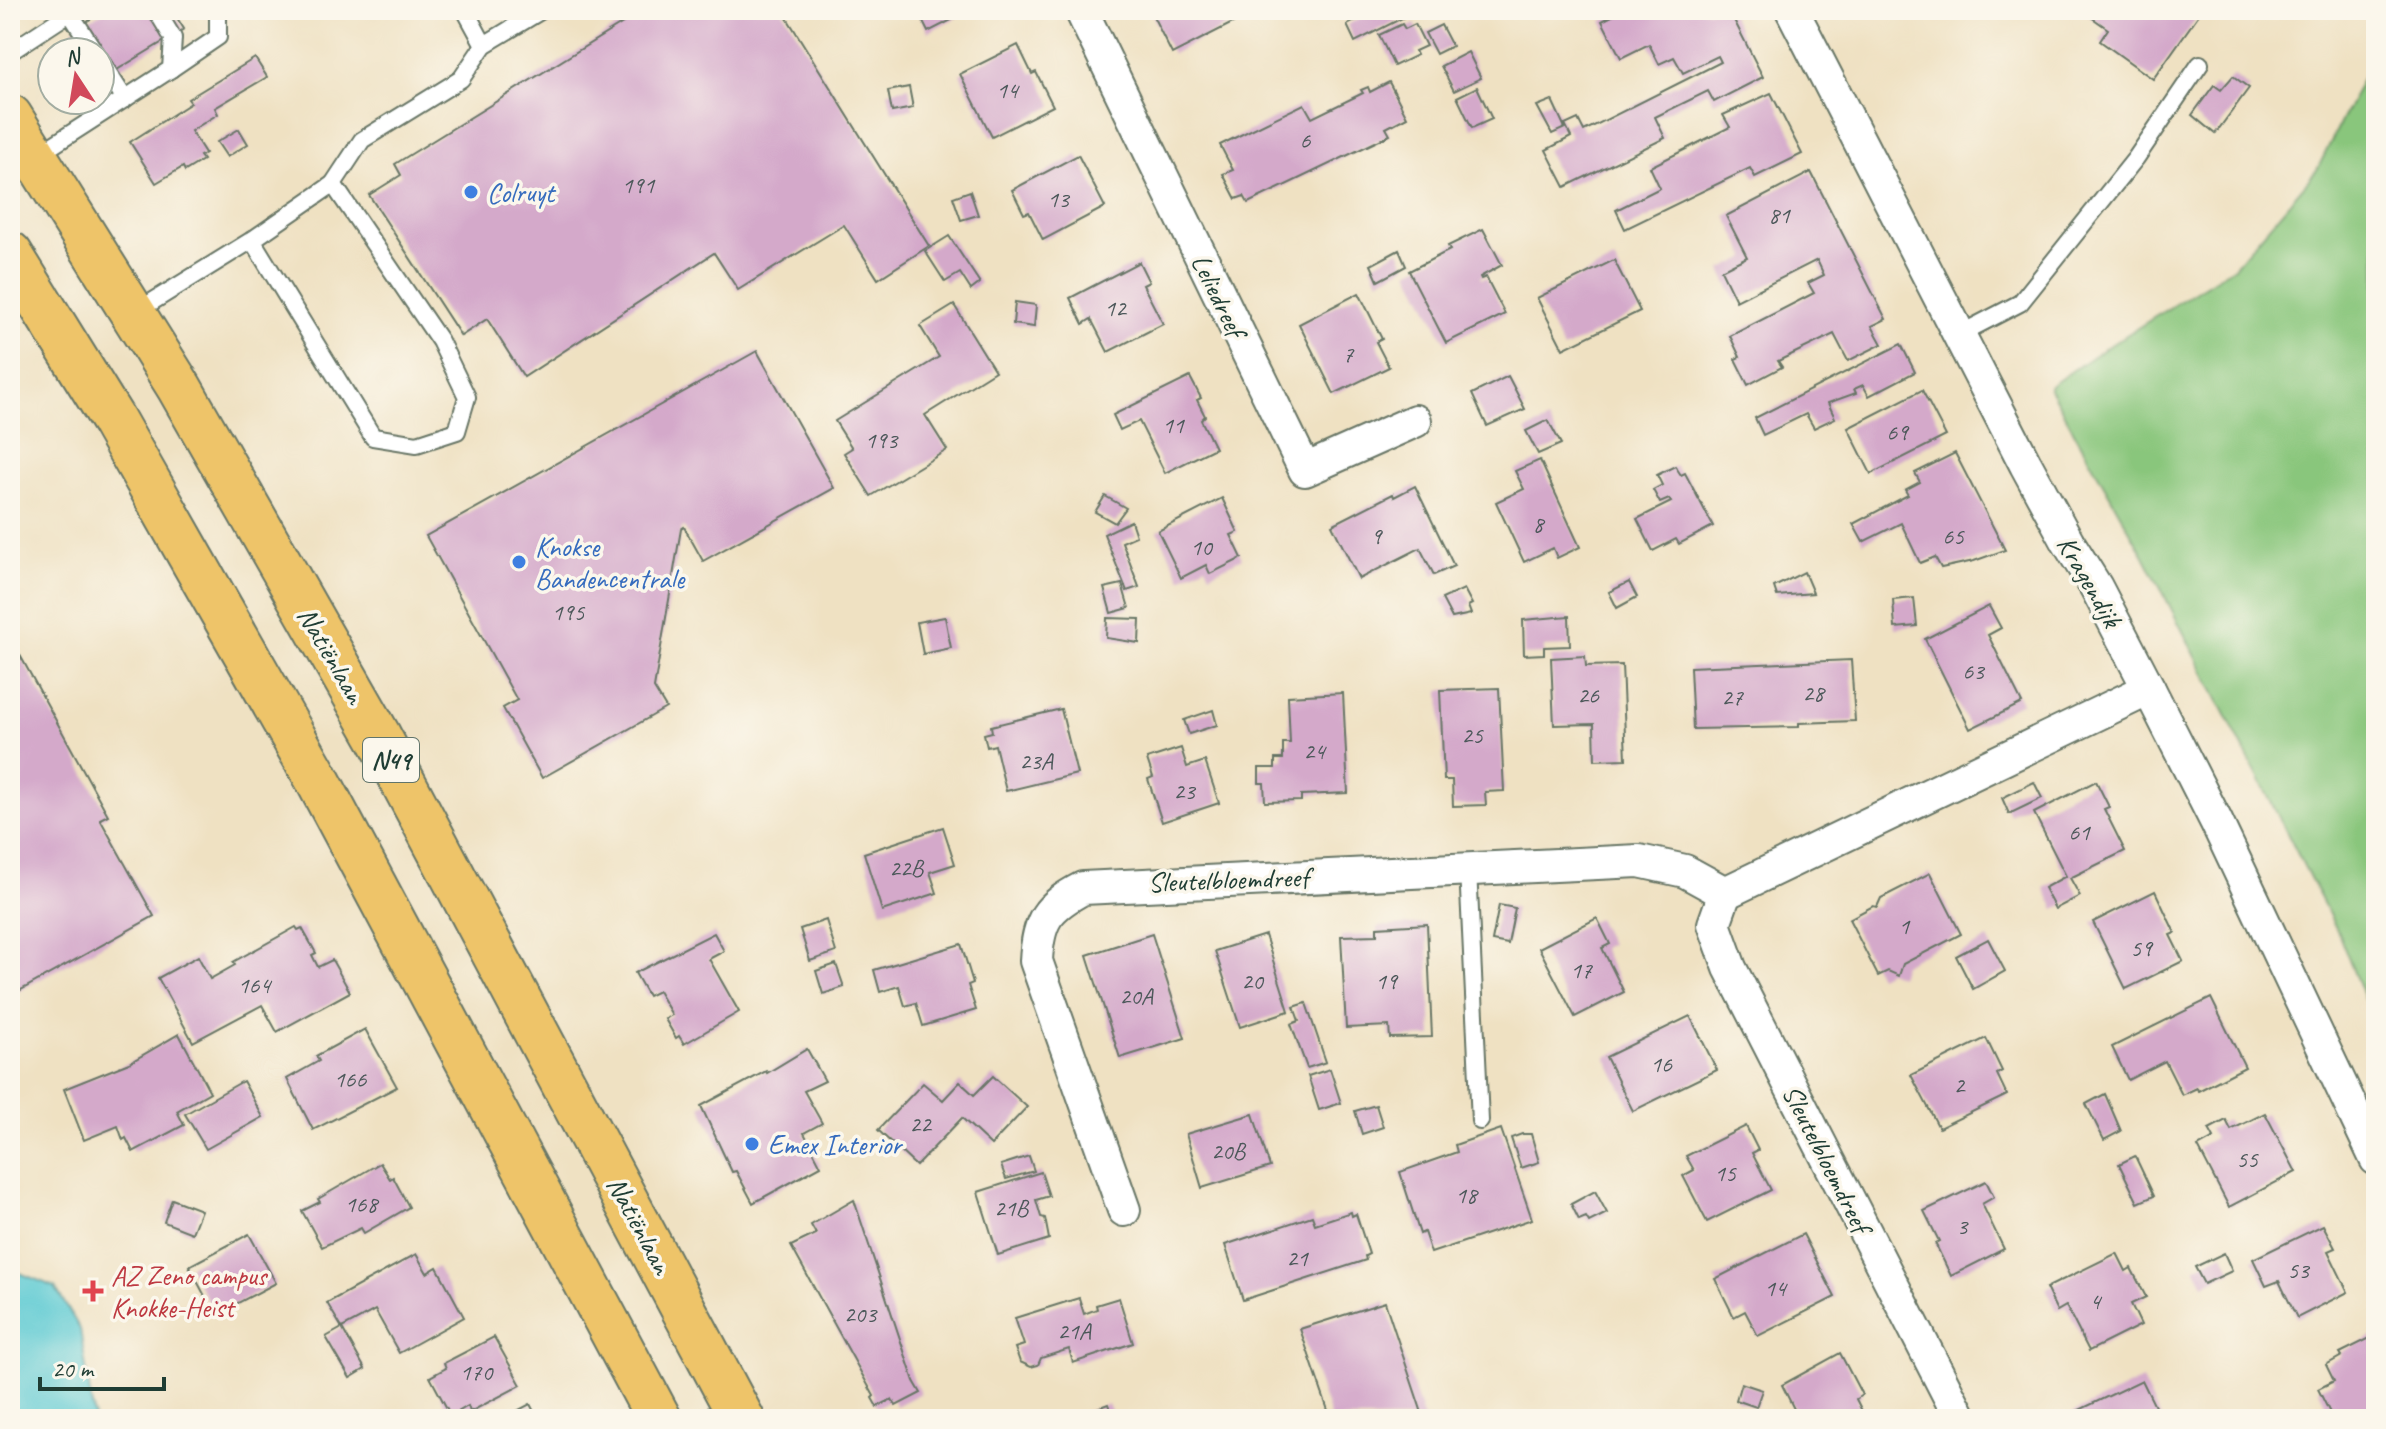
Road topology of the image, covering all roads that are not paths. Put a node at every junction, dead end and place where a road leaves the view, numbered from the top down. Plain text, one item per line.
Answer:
1 (156, 10) edge
2 (218, 10) edge
3 (465, 10) edge
4 (542, 10) edge
5 (1081, 10) edge
6 (1792, 10) edge
7 (72, 11) edge
8 (86, 36) edge
9 (484, 45) junction
10 (10, 52) edge
11 (2200, 64) dead end
12 (171, 69) junction
13 (116, 85) edge
14 (125, 99) junction
15 (10, 117) edge
16 (35, 157) junction
17 (333, 184) junction
18 (252, 240) junction
19 (10, 254) edge
20 (133, 314) junction
21 (1960, 334) junction
22 (1415, 421) dead end
23 (2149, 689) junction
24 (1468, 869) junction
25 (1725, 893) junction
26 (1480, 1121) dead end
27 (2376, 1159) edge
28 (1124, 1210) dead end
29 (659, 1419) edge
30 (742, 1419) edge
31 (1961, 1419) edge

1 - 12 lane
2 - 12 lane
3 - 9 lane
4 - 9 lane
5 - 22 street, Leliedreef
6 - 21 street, Kragendijk
7 - 8 lane
7 - 10 lane
9 - 17 lane
11 - 21 lane
12 - 14 lane
13 - 14 lane
14 - 16 lane
15 - 16 main road, Natiënlaan / N49
16 - 20 main road, Natiënlaan / N49
17 - 18 lane
17 - 18 lane
18 - 20 lane
19 - 29 main road, N49
20 - 30 main road, Natiënlaan / N49
21 - 23 street, Kragendijk
23 - 25 street
23 - 27 street, Kragendijk
24 - 25 street, Sleutelbloemdreef
24 - 26 lane
24 - 28 street, Sleutelbloemdreef
25 - 31 street, Sleutelbloemdreef

